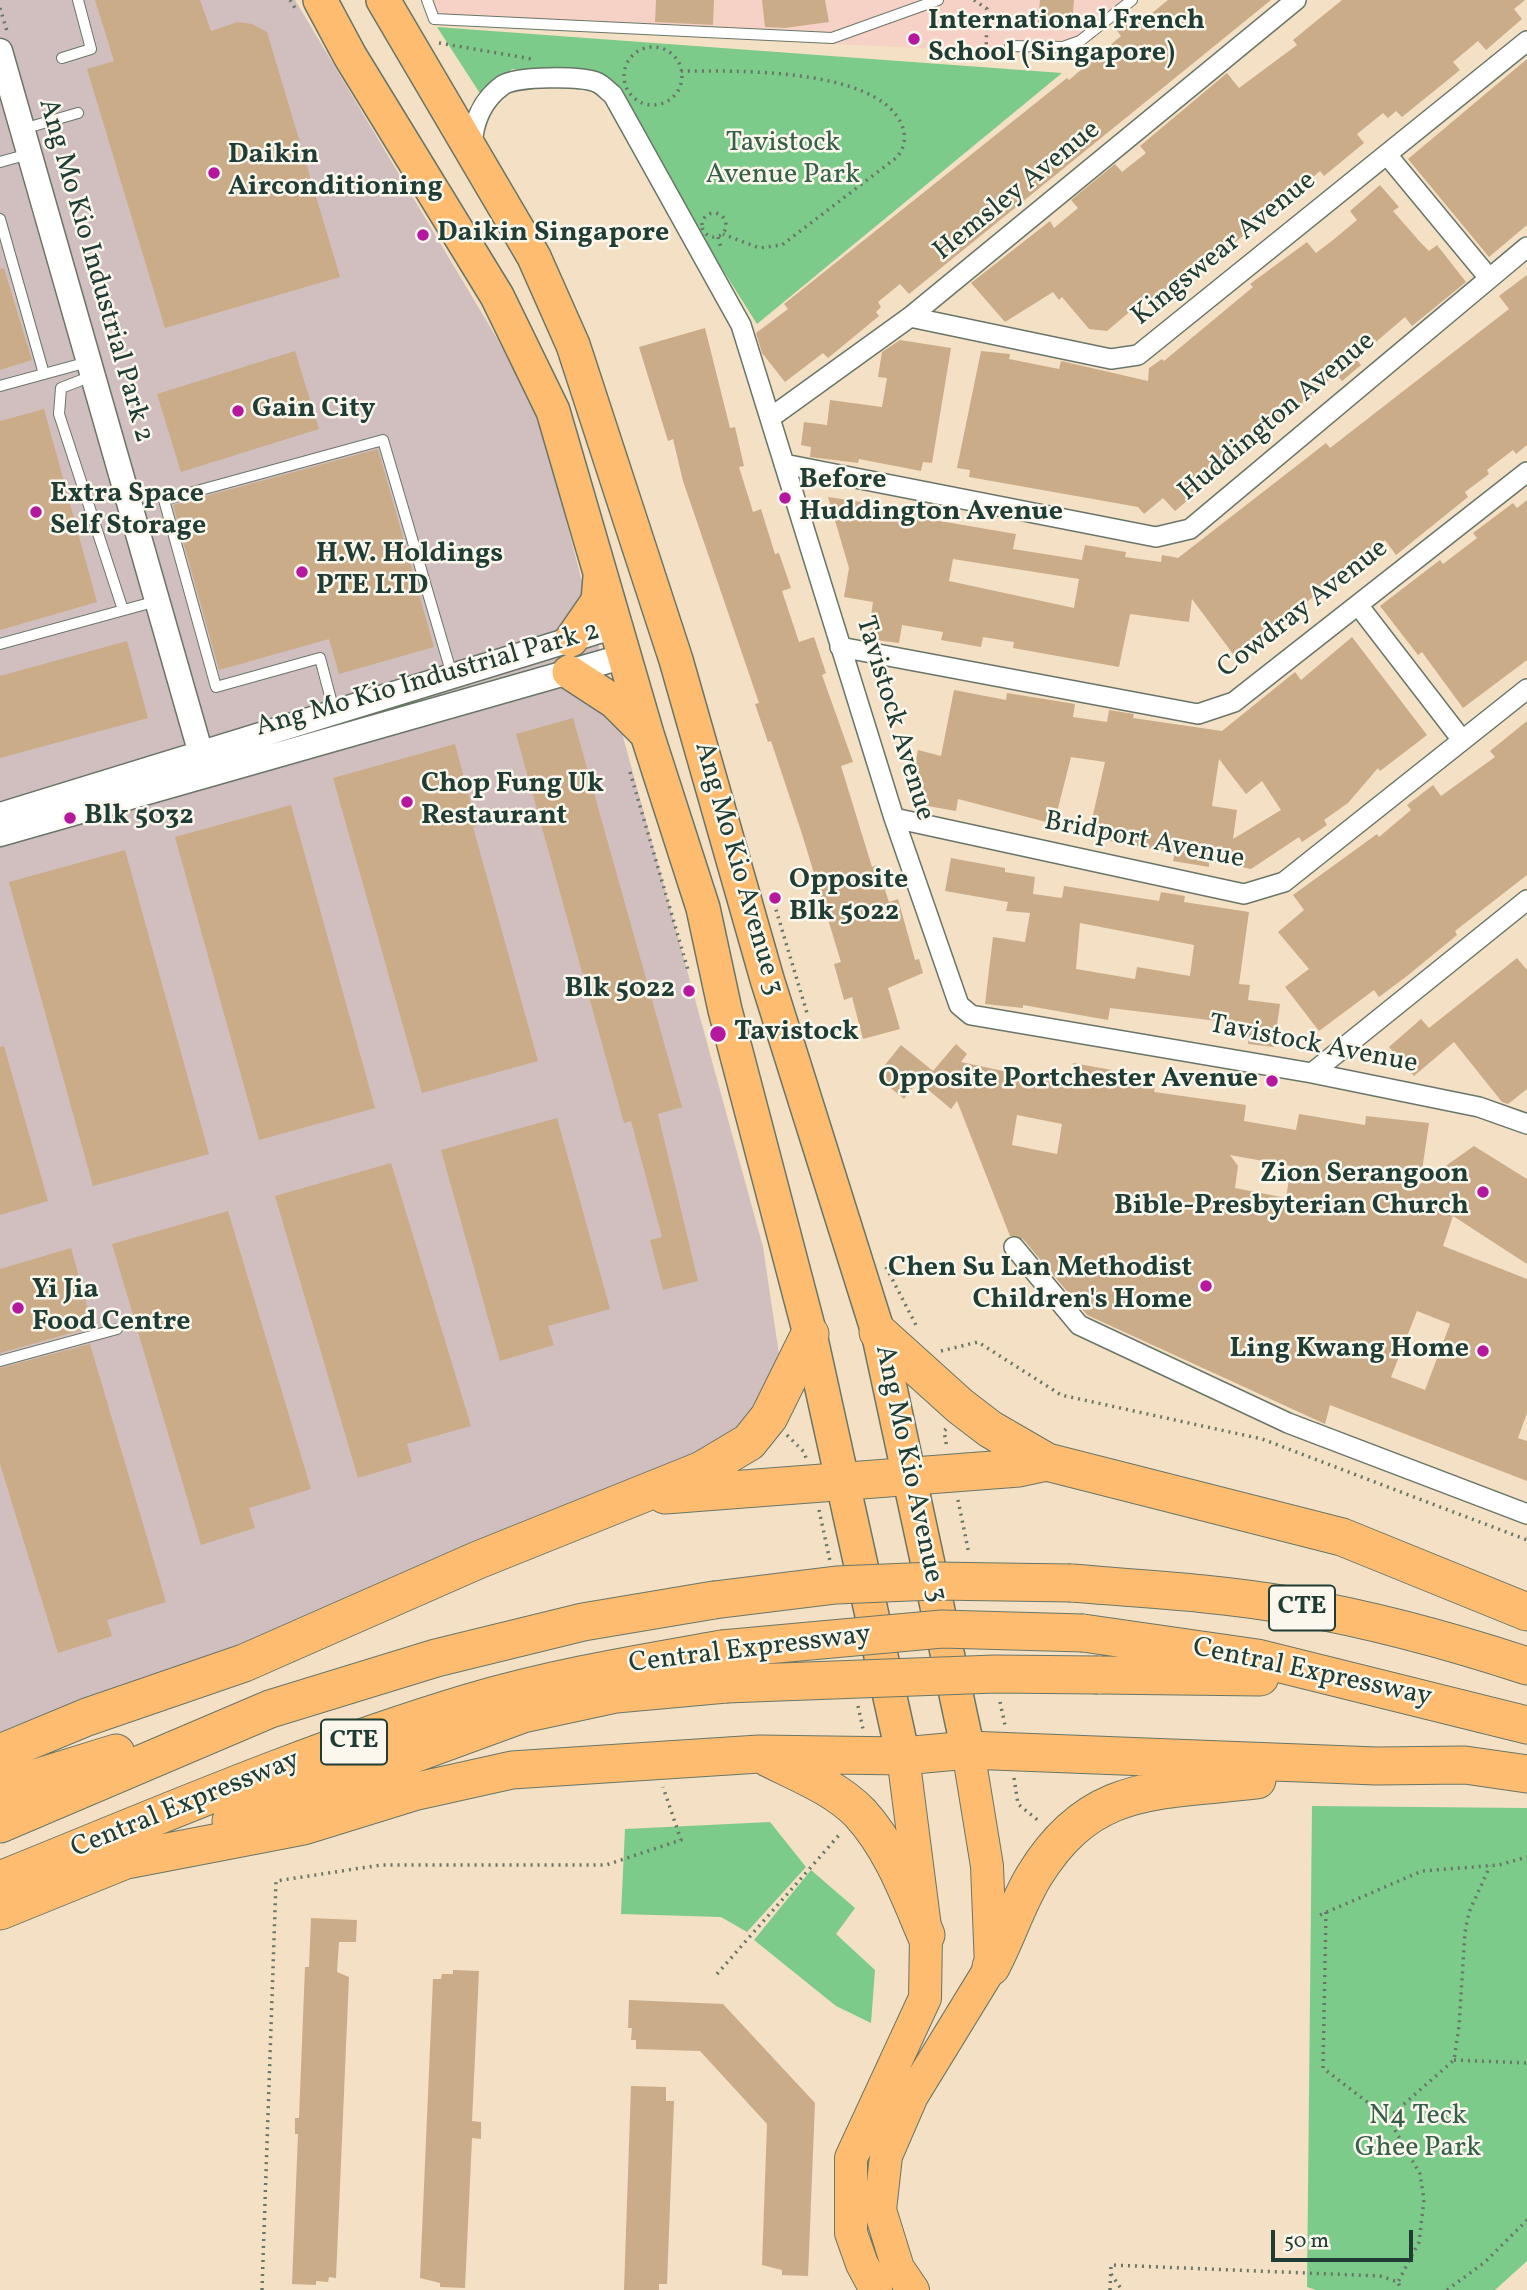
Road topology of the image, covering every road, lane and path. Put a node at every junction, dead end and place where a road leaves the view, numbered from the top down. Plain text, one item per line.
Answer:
1 (78, 0) edge
2 (320, 0) edge
3 (383, 0) edge
4 (428, 0) edge
5 (938, 0) edge
6 (974, 0) edge
7 (1132, 0) edge
8 (1296, 0) edge
9 (1527, 41) edge
10 (1010, 46) dead end
11 (0, 51) edge
12 (986, 56) dead end
13 (62, 58) dead end
14 (681, 71) junction
15 (78, 113) dead end
16 (23, 129) junction
17 (472, 151) junction
18 (30, 154) junction
19 (1388, 156) junction
20 (0, 162) edge
21 (0, 219) edge
22 (720, 236) junction
23 (1527, 247) edge
24 (722, 249) dead end
25 (1489, 278) junction
26 (909, 317) junction
27 (580, 365) junction
28 (91, 369) junction
29 (44, 373) junction
30 (539, 382) junction
31 (0, 386) edge
32 (770, 418) junction
33 (783, 464) junction
34 (1527, 472) edge
35 (600, 575) junction
36 (157, 601) junction
37 (1357, 604) junction
38 (123, 610) junction
39 (571, 640) junction
40 (620, 641) junction
41 (0, 644) edge
42 (840, 647) junction
43 (569, 672) junction
44 (452, 676) junction
45 (1527, 689) edge
46 (335, 711) junction
47 (647, 734) junction
48 (1462, 740) junction
49 (203, 763) junction
50 (628, 764) dead end
51 (133, 784) junction
52 (0, 815) edge
53 (894, 818) junction
54 (0, 834) edge
55 (1527, 900) edge
56 (691, 979) dead end
57 (1312, 1073) junction
58 (1527, 1124) edge
59 (1014, 1247) dead end
60 (117, 1329) dead end
61 (878, 1332) junction
62 (810, 1334) junction
63 (935, 1352) dead end
64 (0, 1361) edge
65 (769, 1417) junction
66 (1047, 1462) junction
67 (910, 1475) junction
68 (828, 1483) junction
69 (630, 1498) junction
70 (1527, 1514) edge
71 (1527, 1540) edge
72 (830, 1563) dead end
73 (1527, 1612) edge
74 (1527, 1666) edge
75 (1308, 1670) junction
76 (857, 1701) dead end
77 (270, 1709) junction
78 (1527, 1725) edge
79 (968, 1750) junction
80 (0, 1753) edge
81 (759, 1754) junction
82 (868, 1756) junction
83 (903, 1756) junction
84 (1376, 1766) junction
85 (1527, 1774) edge
86 (674, 1783) dead end
87 (0, 1789) edge
88 (0, 1825) edge
89 (846, 1826) dead end
90 (1527, 1857) edge
91 (121, 1861) junction
92 (1490, 1866) junction
93 (0, 1880) edge
94 (0, 1911) edge
95 (1326, 1912) junction
96 (1320, 1915) dead end
97 (926, 1936) junction
98 (992, 1967) junction
99 (717, 1974) dead end
100 (1454, 2060) junction
101 (1527, 2063) edge
102 (1388, 2118) junction
103 (1527, 2221) edge
104 (1110, 2273) junction
105 (1398, 2282) junction
106 (262, 2290) edge
107 (876, 2290) edge
108 (913, 2290) edge
109 (1110, 2290) edge
110 (1122, 2290) edge
111 (1401, 2290) edge
112 (1447, 2290) edge

1 - 13 lane
2 - 30 highway, Ang Mo Kio Avenue 3
3 - 17 highway, Ang Mo Kio Avenue 3
4 - 5 lane
6 - 12 path
7 - 10 lane
8 - 26 street, Hemsley Avenue
9 - 19 street, Kingswear Avenue
11 - 16 street, Ang Mo Kio Industrial Park 2
14 - 14 path
14 - 22 path
15 - 16 lane
16 - 18 street, Ang Mo Kio Industrial Park 2
17 - 27 highway, Ang Mo Kio Avenue 3
17 - 32 street, Tavistock Avenue
18 - 20 lane
18 - 28 street, Ang Mo Kio Industrial Park 2
19 - 25 street
19 - 26 street, Kingswear Avenue
21 - 29 lane
22 - 22 path
22 - 24 path
23 - 25 street, Huddington Avenue
25 - 33 street, Huddington Avenue
26 - 32 street, Hemsley Avenue
27 - 30 highway
27 - 61 highway, Ang Mo Kio Avenue 3
28 - 29 lane
28 - 36 street, Ang Mo Kio Industrial Park 2
28 - 38 lane
29 - 31 lane
30 - 35 highway, Ang Mo Kio Avenue 3
32 - 33 street, Tavistock Avenue
33 - 42 street, Tavistock Avenue
34 - 37 street, Cowdray Avenue
35 - 39 highway
35 - 40 highway, Ang Mo Kio Avenue 3
36 - 38 lane
36 - 49 street, Ang Mo Kio Industrial Park 2
37 - 42 street, Cowdray Avenue
37 - 48 street
38 - 41 lane
39 - 40 street, Ang Mo Kio Industrial Park 2
39 - 44 street, Ang Mo Kio Industrial Park 2
40 - 43 street, Ang Mo Kio Industrial Park 2
40 - 47 highway, Ang Mo Kio Avenue 3
42 - 53 street, Tavistock Avenue
43 - 47 highway
43 - 49 street, Ang Mo Kio Industrial Park 2
44 - 46 street, Ang Mo Kio Industrial Park 2
44 - 46 lane
45 - 48 street, Bridport Avenue
46 - 49 street, Ang Mo Kio Industrial Park 2
47 - 62 highway, Ang Mo Kio Avenue 3
48 - 53 street, Bridport Avenue
49 - 51 street, Ang Mo Kio Industrial Park 2
50 - 56 path
51 - 52 street, Ang Mo Kio Industrial Park 2
51 - 54 street, Ang Mo Kio Industrial Park 2
53 - 57 street, Tavistock Avenue
55 - 57 street
57 - 58 street, Tavistock Avenue
59 - 70 street
60 - 64 lane
61 - 66 highway
61 - 67 highway, Ang Mo Kio Avenue 3
62 - 65 highway
62 - 68 highway, Ang Mo Kio Avenue 3
63 - 71 path
65 - 68 path
65 - 69 highway
66 - 67 highway
66 - 73 highway
67 - 68 highway
67 - 79 highway, Ang Mo Kio Avenue 3
68 - 69 highway
68 - 72 path
68 - 83 highway, Ang Mo Kio Avenue 3
69 - 80 highway
74 - 77 highway, Central Expressway / CTE, bridge
75 - 78 highway, Central Expressway / CTE
75 - 91 highway, bridge
75 - 93 highway, Central Expressway / CTE, bridge
76 - 82 path
77 - 87 highway
77 - 88 highway, Central Expressway / CTE
79 - 83 highway
79 - 84 highway
79 - 98 main road, Ang Mo Kio Avenue 3
81 - 82 highway
81 - 91 highway
81 - 97 highway
82 - 83 highway
83 - 97 main road, Ang Mo Kio Avenue 3
84 - 85 highway
84 - 98 highway
86 - 106 path
89 - 99 path
90 - 92 path
91 - 94 highway
92 - 95 path
92 - 100 path
95 - 96 path
95 - 102 path
97 - 107 main road, Ang Mo Kio Avenue 3
98 - 108 main road
100 - 101 path
100 - 102 path
102 - 105 path
103 - 112 path
104 - 105 path
104 - 109 path
104 - 110 path
105 - 111 path

